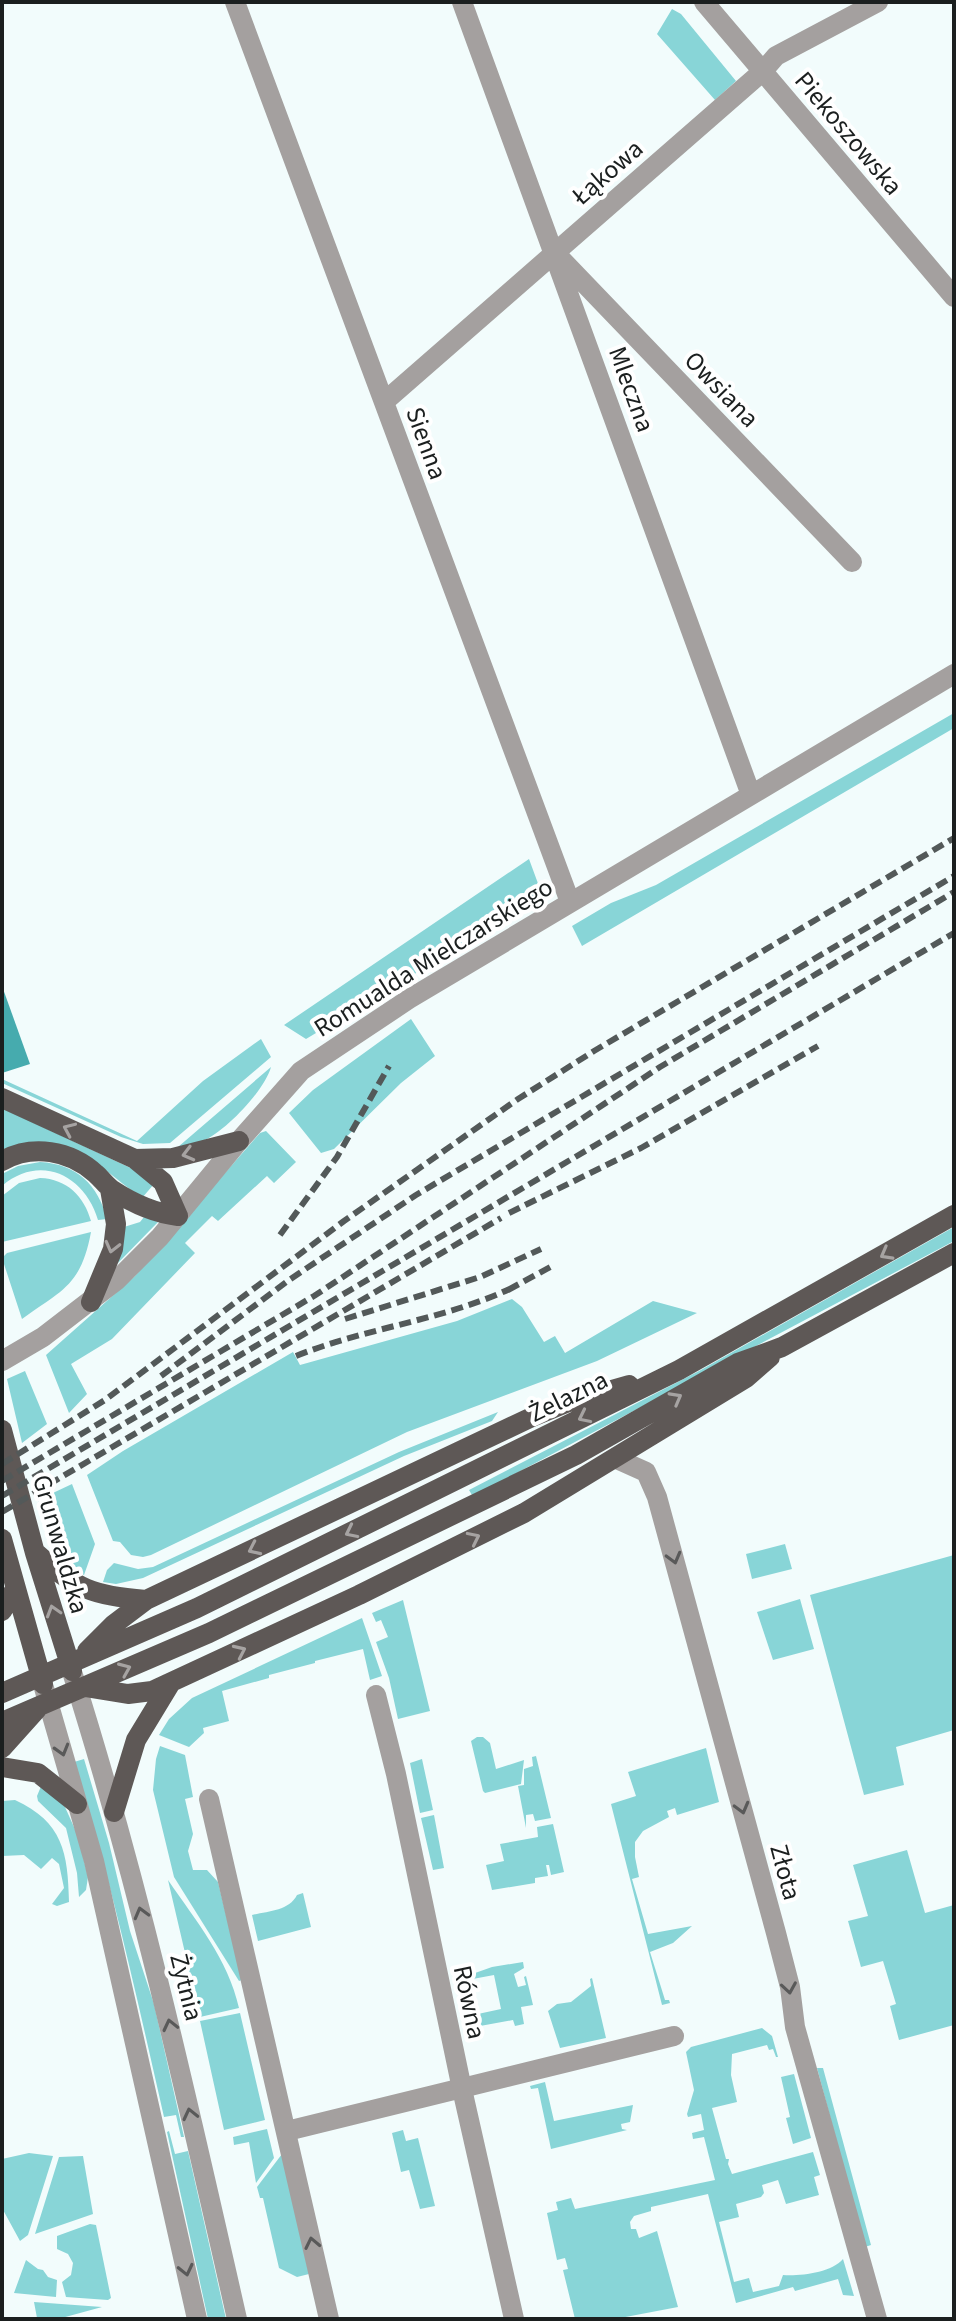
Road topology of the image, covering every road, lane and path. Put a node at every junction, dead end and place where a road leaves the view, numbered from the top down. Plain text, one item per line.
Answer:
1 (235, 2) edge
2 (462, 2) edge
3 (704, 2) edge
4 (878, 2) edge
5 (763, 71) junction
6 (555, 252) junction
7 (954, 297) edge
8 (384, 402) junction
9 (852, 562) dead end
10 (954, 674) edge
11 (751, 795) junction
12 (570, 902) junction
13 (2, 1098) edge
14 (239, 1141) junction
15 (135, 1159) junction
16 (2, 1161) edge
17 (110, 1189) junction
18 (954, 1215) edge
19 (178, 1216) junction
20 (954, 1253) edge
21 (91, 1302) junction
22 (782, 1347) junction
23 (2, 1361) edge
24 (679, 1370) junction
25 (2, 1430) edge
26 (617, 1459) junction
27 (2, 1539) edge
28 (35, 1553) junction
29 (15, 1589) junction
30 (146, 1600) junction
31 (2, 1611) edge
32 (73, 1675) junction
33 (2, 1682) edge
34 (170, 1684) junction
35 (44, 1687) junction
36 (2, 1693) edge
37 (376, 1695) dead end
38 (2, 1722) edge
39 (2, 1748) edge
40 (2, 1767) edge
41 (209, 1799) dead end
42 (77, 1804) junction
43 (114, 1812) junction
44 (674, 2036) dead end
45 (462, 2089) junction
46 (287, 2131) junction
47 (197, 2319) edge
48 (237, 2319) edge
49 (329, 2319) edge
50 (514, 2319) edge
51 (877, 2319) edge

1 - 8 street, Sienna
2 - 6 street, Mleczna
3 - 5 street, Piekoszowska
4 - 5 street, Łąkowa
5 - 6 street, Łąkowa
5 - 7 street, Piekoszowska
6 - 8 street, Łąkowa
6 - 9 street, Owsiana
6 - 11 street, Mleczna
8 - 12 street, Sienna
10 - 11 street, Romualda Mielczarskiego
11 - 12 street, Romualda Mielczarskiego
12 - 14 street, Romualda Mielczarskiego
15 -> 13 main road
14 -> 15 main road
14 - 19 street, Romualda Mielczarskiego
15 - 19 main road
16 - 17 main road
17 - 19 main road
17 -> 21 main road
18 -> 24 main road, Żelazna
19 - 21 street, Romualda Mielczarskiego
20 - 22 main road, Żelazna
21 - 23 street, Romualda Mielczarskiego
22 - 26 main road
38 -> 22 main road, Żelazna
24 -> 30 main road
24 -> 36 main road, Żelazna
25 - 28 main road, Grunwaldzka
34 -> 26 main road
26 -> 51 street, Złota
27 - 29 main road
28 - 30 main road
32 -> 28 main road, Grunwaldzka
29 - 31 main road
29 - 35 main road
30 - 32 main road
32 - 34 main road
32 - 35 main road
32 - 43 street, Żytnia
33 - 35 main road
34 - 43 main road
35 - 39 main road
35 -> 42 street
37 - 45 street, Równa
40 - 42 main road
41 - 46 street
42 -> 47 street
48 -> 43 street, Żytnia
44 - 45 street
45 - 46 street
45 - 50 street, Równa
49 -> 46 street

